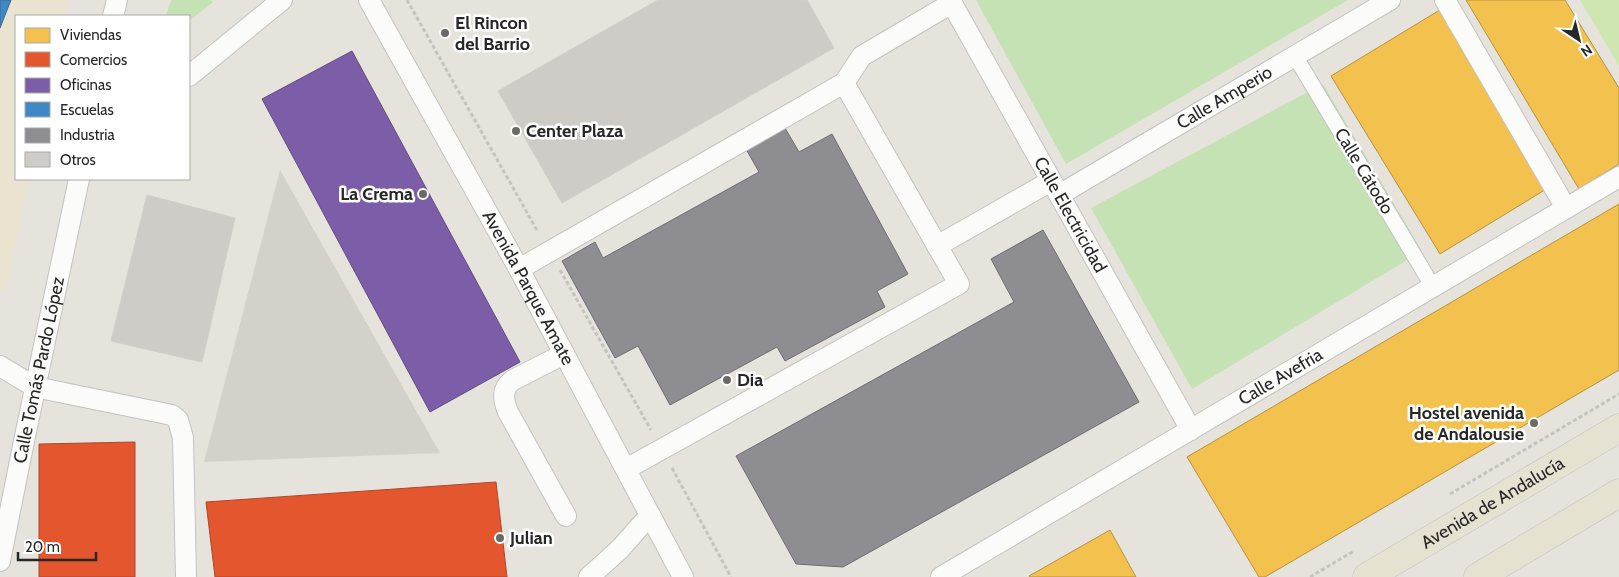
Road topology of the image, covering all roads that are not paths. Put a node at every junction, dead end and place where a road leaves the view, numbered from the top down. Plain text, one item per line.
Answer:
1 (117, 0) edge
2 (282, 0) edge
3 (370, 0) edge
4 (1390, 0) edge
5 (1445, 0) edge
6 (951, 2) edge
7 (113, 15) edge
8 (1295, 56) junction
9 (190, 75) edge
10 (844, 83) junction
11 (1619, 177) edge
12 (79, 180) edge
13 (1055, 188) junction
14 (1566, 208) junction
15 (937, 246) junction
16 (518, 269) junction
17 (1433, 287) junction
18 (564, 354) junction
19 (0, 366) edge
20 (35, 386) junction
21 (1619, 428) edge
22 (1191, 430) junction
23 (626, 469) junction
24 (1619, 493) edge
25 (650, 515) junction
26 (566, 516) dead end
27 (0, 561) edge
28 (186, 577) edge
29 (589, 577) edge
30 (683, 577) edge
31 (941, 577) edge
32 (1367, 577) edge
33 (1478, 577) edge

1 - 7 street
2 - 9 street
3 - 16 street, Avenida Parque Amate
4 - 8 street, Calle Amperio
5 - 14 street
6 - 10 street
6 - 13 street, Calle Electricidad
8 - 13 street, Calle Amperio
8 - 17 street, Calle Cátodo
10 - 15 street
10 - 16 street
11 - 14 street, Calle Avefria
12 - 20 street, Calle Tomás Pardo López
13 - 15 street, Calle Amperio
13 - 22 street, Calle Electricidad
14 - 17 street, Calle Avefria
15 - 23 street
16 - 18 street, Avenida Parque Amate
17 - 22 street, Calle Avefria
18 - 23 street, Avenida Parque Amate
18 - 26 street
19 - 20 street
20 - 27 street, Calle Tomás Pardo López
20 - 28 street
21 - 32 main road, Avenida de Andalucía
22 - 31 street, Calle Avefria
23 - 25 street, Avenida Parque Amate
24 - 33 main road
25 - 29 street
25 - 30 street, Avenida Parque Amate

